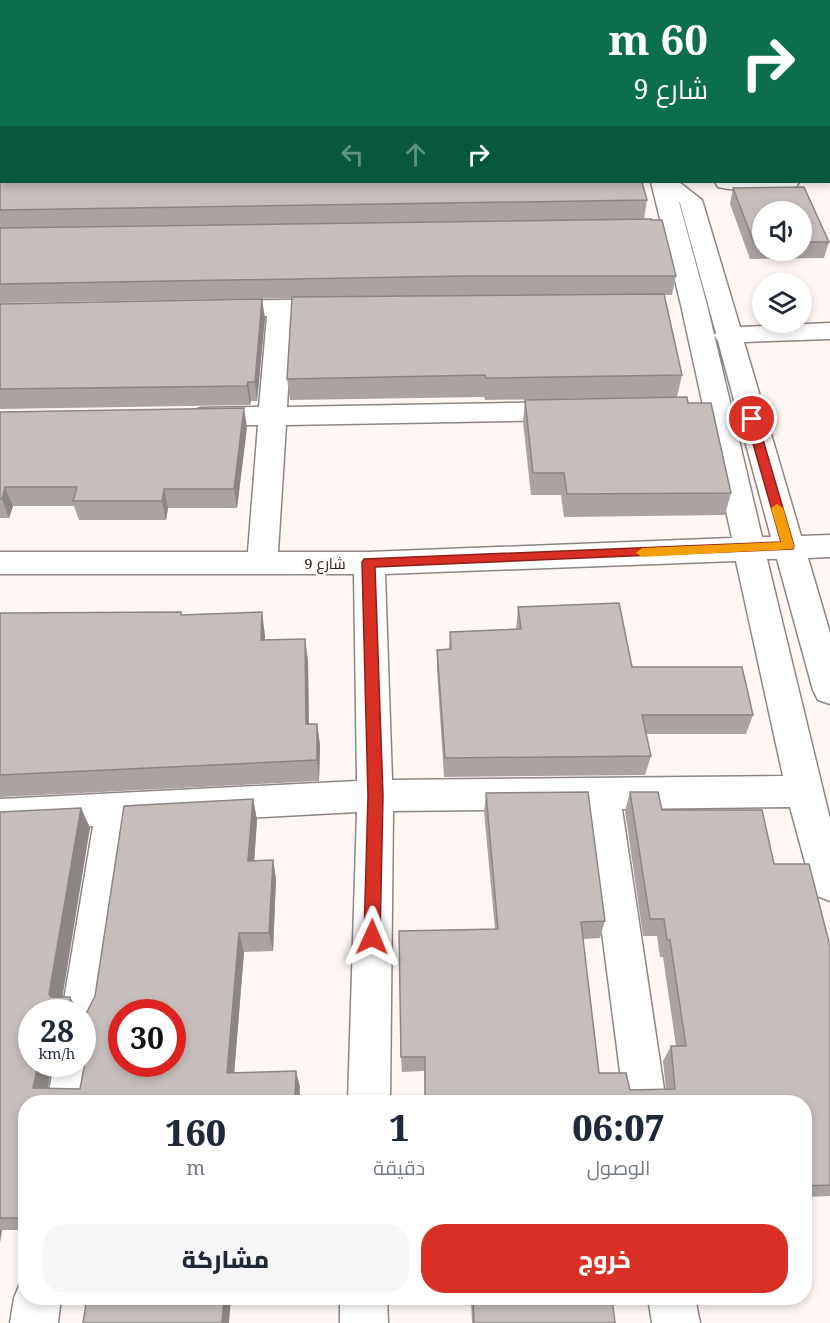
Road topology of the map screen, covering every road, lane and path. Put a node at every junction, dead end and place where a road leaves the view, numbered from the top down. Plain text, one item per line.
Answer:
1 (664, 183) edge
2 (666, 183) edge
3 (360, 306) edge
4 (280, 308) junction
5 (198, 309) edge
6 (830, 331) edge
7 (727, 334) junction
8 (589, 410) edge
9 (272, 416) junction
10 (177, 417) edge
11 (788, 546) junction
12 (830, 546) edge
13 (751, 549) junction
14 (369, 562) junction
15 (0, 563) edge
16 (262, 563) junction
17 (830, 690) edge
18 (804, 790) junction
19 (603, 792) junction
20 (375, 796) junction
21 (114, 810) junction
22 (0, 815) edge
23 (830, 884) edge
24 (84, 999) edge
25 (73, 1077) edge
26 (69, 1095) edge
27 (369, 1095) edge
28 (644, 1095) edge
29 (37, 1305) edge
30 (364, 1305) edge
31 (673, 1305) edge
32 (34, 1323) edge
33 (364, 1323) edge
34 (676, 1323) edge

1 - 13 street
2 - 7 street
3 - 4 street
4 - 5 street
4 - 9 street
6 - 7 street
7 - 11 street
8 - 9 street
9 - 10 street
9 - 16 street
11 - 12 street, شارع 9
11 - 13 street, شارع 9
11 - 17 street
13 - 14 street, شارع 9
13 - 18 street
14 - 16 street, شارع 9
14 - 20 street
15 - 16 street, شارع 9
18 - 19 street
18 - 23 street
19 - 20 street
19 - 28 street
20 - 21 street
20 - 27 street
21 - 22 street
21 - 24 street
25 - 26 street
29 - 32 street
30 - 33 street
31 - 34 street

